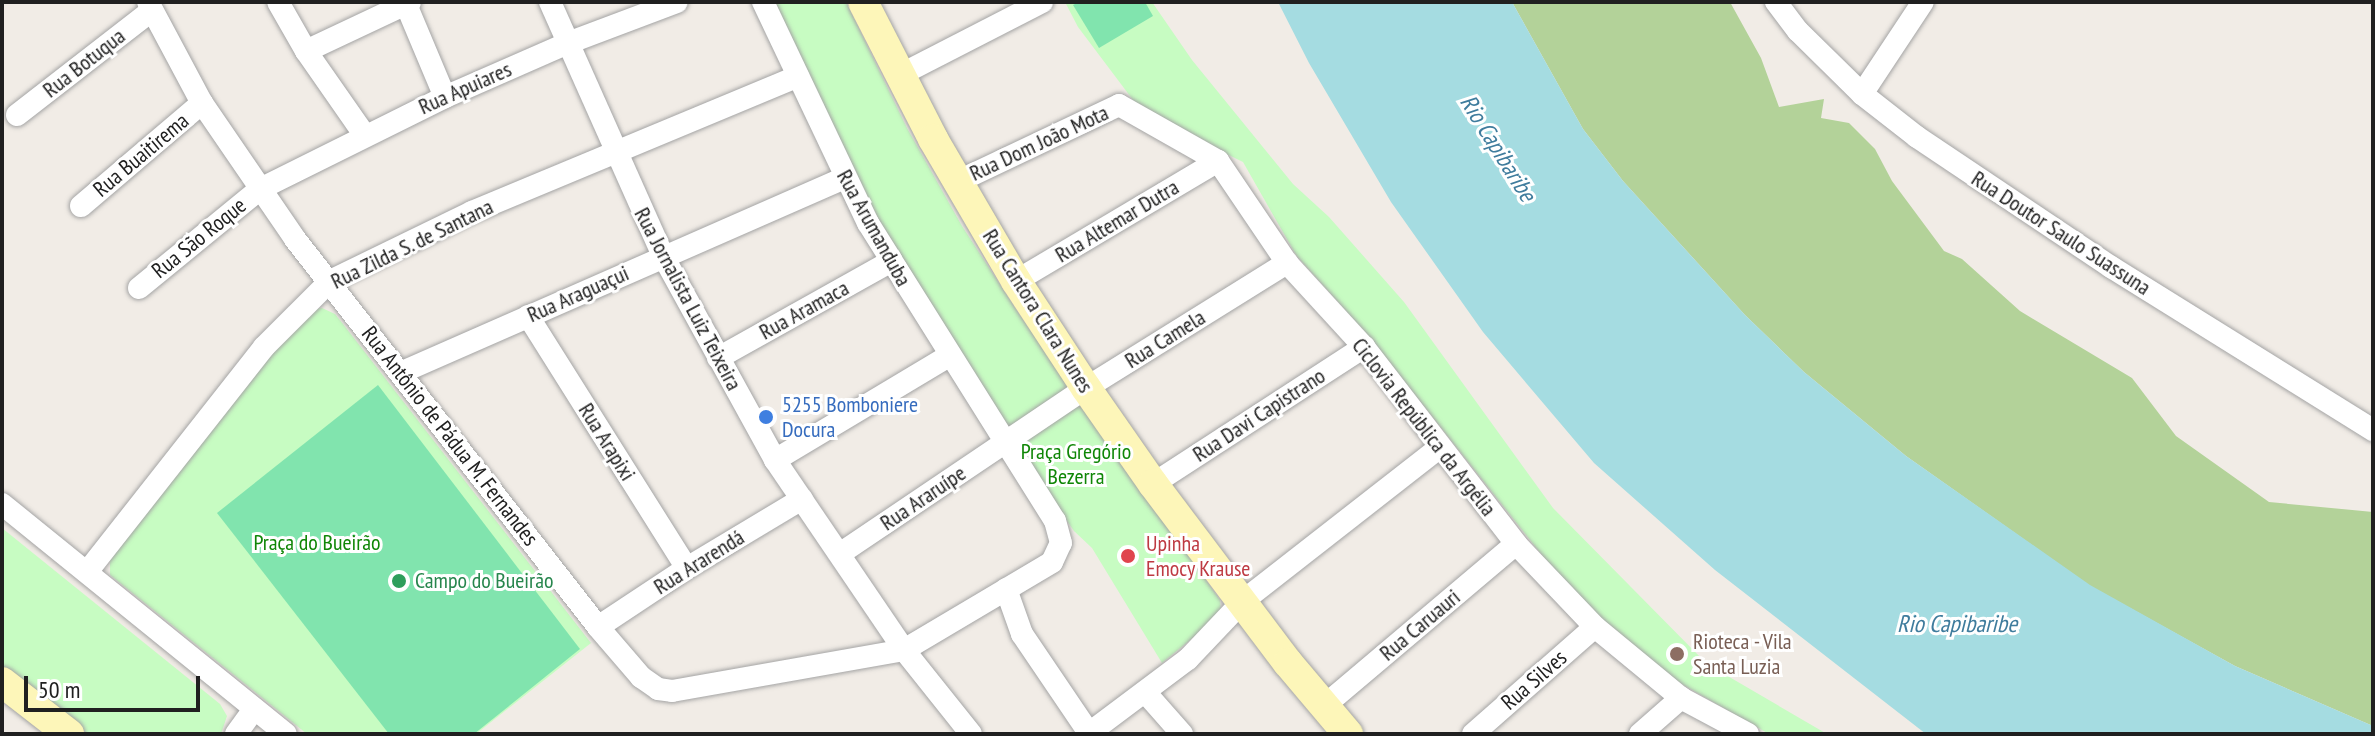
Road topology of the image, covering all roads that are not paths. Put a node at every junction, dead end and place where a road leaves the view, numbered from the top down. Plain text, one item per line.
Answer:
1 (278, 2) edge
2 (550, 2) edge
3 (677, 2) edge
4 (763, 2) edge
5 (863, 2) edge
6 (1042, 2) edge
7 (1776, 2) edge
8 (1923, 2) edge
9 (407, 3) edge
10 (149, 6) edge
11 (568, 43) junction
12 (306, 51) junction
13 (798, 76) junction
14 (898, 76) junction
15 (1862, 94) junction
16 (445, 97) junction
17 (202, 103) junction
18 (1119, 105) joint
19 (17, 115) dead end
20 (364, 134) junction
21 (614, 152) junction
22 (1218, 161) junction
23 (844, 178) junction
24 (959, 181) junction
25 (260, 189) junction
26 (81, 206) dead end
27 (663, 256) junction
28 (890, 262) junction
29 (1287, 263) junction
30 (330, 281) junction
31 (1016, 281) junction
32 (139, 288) dead end
33 (528, 316) junction
34 (1364, 347) junction
35 (949, 356) junction
36 (718, 358) junction
37 (400, 373) junction
38 (1086, 388) junction
39 (2373, 430) edge
40 (1004, 442) junction
41 (1440, 447) junction
42 (775, 460) junction
43 (1153, 484) junction
44 (802, 499) junction
45 (2, 504) edge
46 (1516, 544) junction
47 (841, 553) junction
48 (687, 568) junction
49 (87, 572) junction
50 (1006, 589) junction
51 (1243, 601) junction
52 (598, 627) junction
53 (1595, 627) junction
54 (904, 650) junction
55 (4, 689) edge
56 (1145, 692) junction
57 (1681, 698) junction
58 (1324, 706) junction
59 (254, 709) junction
60 (69, 734) edge
61 (236, 734) edge
62 (286, 734) edge
63 (971, 734) edge
64 (1088, 734) edge
65 (1182, 734) edge
66 (1348, 734) edge
67 (1473, 734) edge
68 (1640, 734) edge
69 (1748, 734) edge

1 - 12 street
2 - 11 street, Rua Jornalista Luiz Teixeira
3 - 11 street, Rua Apuiares
4 - 13 street, Rua Arumanduba
5 - 14 street, Rua Cantora Clara Nunes
6 - 14 street
7 - 15 street, Rua Doutor Saulo Suassuna
8 - 15 street
9 - 12 street
9 - 16 street
10 - 17 street, Rua Antônio de Pádua M. Fernandes
10 - 19 street, Rua Botuqua
11 - 16 street, Rua Apuiares
11 - 21 street, Rua Jornalista Luiz Teixeira
12 - 20 street
13 - 21 street, Rua Zilda S. de Santana
13 - 23 street, Rua Arumanduba
14 - 24 street, Rua Cantora Clara Nunes
15 - 39 street, Rua Doutor Saulo Suassuna
16 - 20 street, Rua Apuiares
17 - 25 street, Rua Antônio de Pádua M. Fernandes
17 - 26 street, Rua Buaitirema
18 - 22 street, Ciclovia República da Argélia
18 - 24 street, Rua Dom João Mota
20 - 25 street, Rua Apuiares
21 - 27 street, Rua Jornalista Luiz Teixeira
21 - 30 street, Rua Zilda S. de Santana
22 - 29 street, Ciclovia República da Argélia
22 - 31 street, Rua Altemar Dutra
23 - 27 street, Rua Araguaçui
23 - 28 street, Rua Arumanduba
24 - 31 street, Rua Cantora Clara Nunes
25 - 30 street, Rua Antônio de Pádua M. Fernandes
25 - 32 street, Rua São Roque
27 - 33 street, Rua Araguaçui
27 - 36 street, Rua Jornalista Luiz Teixeira
28 - 35 street, Rua Arumanduba
28 - 36 street, Rua Aramaca
29 - 34 street, Ciclovia República da Argélia
29 - 38 street, Rua Camela
30 - 37 street, Rua Antônio de Pádua M. Fernandes
30 - 49 street, Rua Zilda S. de Santana
31 - 38 street, Rua Cantora Clara Nunes
33 - 37 street, Rua Araguaçui
33 - 48 street, Rua Arapixi
34 - 41 street, Ciclovia República da Argélia
34 - 43 street, Rua Davi Capistrano
35 - 40 street, Rua Arumanduba
35 - 42 street
36 - 42 street, Rua Jornalista Luiz Teixeira
37 - 52 street, Rua Antônio de Pádua M. Fernandes
38 - 40 street, Rua Camela
38 - 43 street, Rua Cantora Clara Nunes
40 - 47 street, Rua Araruípe
40 - 50 street, Rua Arumanduba
41 - 46 street, Ciclovia República da Argélia
41 - 51 street
42 - 44 street, Rua Jornalista Luiz Teixeira
43 - 51 street, Rua Cantora Clara Nunes
44 - 47 street, Rua Jornalista Luiz Teixeira
44 - 48 street, Rua Ararendá
45 - 49 street
46 - 53 street, Ciclovia República da Argélia
46 - 58 street, Rua Caruauri
47 - 54 street, Rua Jornalista Luiz Teixeira
48 - 52 street, Rua Ararendá
49 - 59 street
50 - 54 street, Rua Antônio de Pádua M. Fernandes
50 - 64 street
51 - 56 street
51 - 58 street, Rua Cantora Clara Nunes
52 - 54 street, Rua Antônio de Pádua M. Fernandes
53 - 57 street, Ciclovia República da Argélia
53 - 67 street, Rua Silves
54 - 63 street, Rua Jornalista Luiz Teixeira
55 - 60 street
56 - 64 street
56 - 65 street
57 - 68 street
57 - 69 street, Ciclovia República da Argélia
58 - 66 street, Rua Cantora Clara Nunes
59 - 61 street
59 - 62 street

